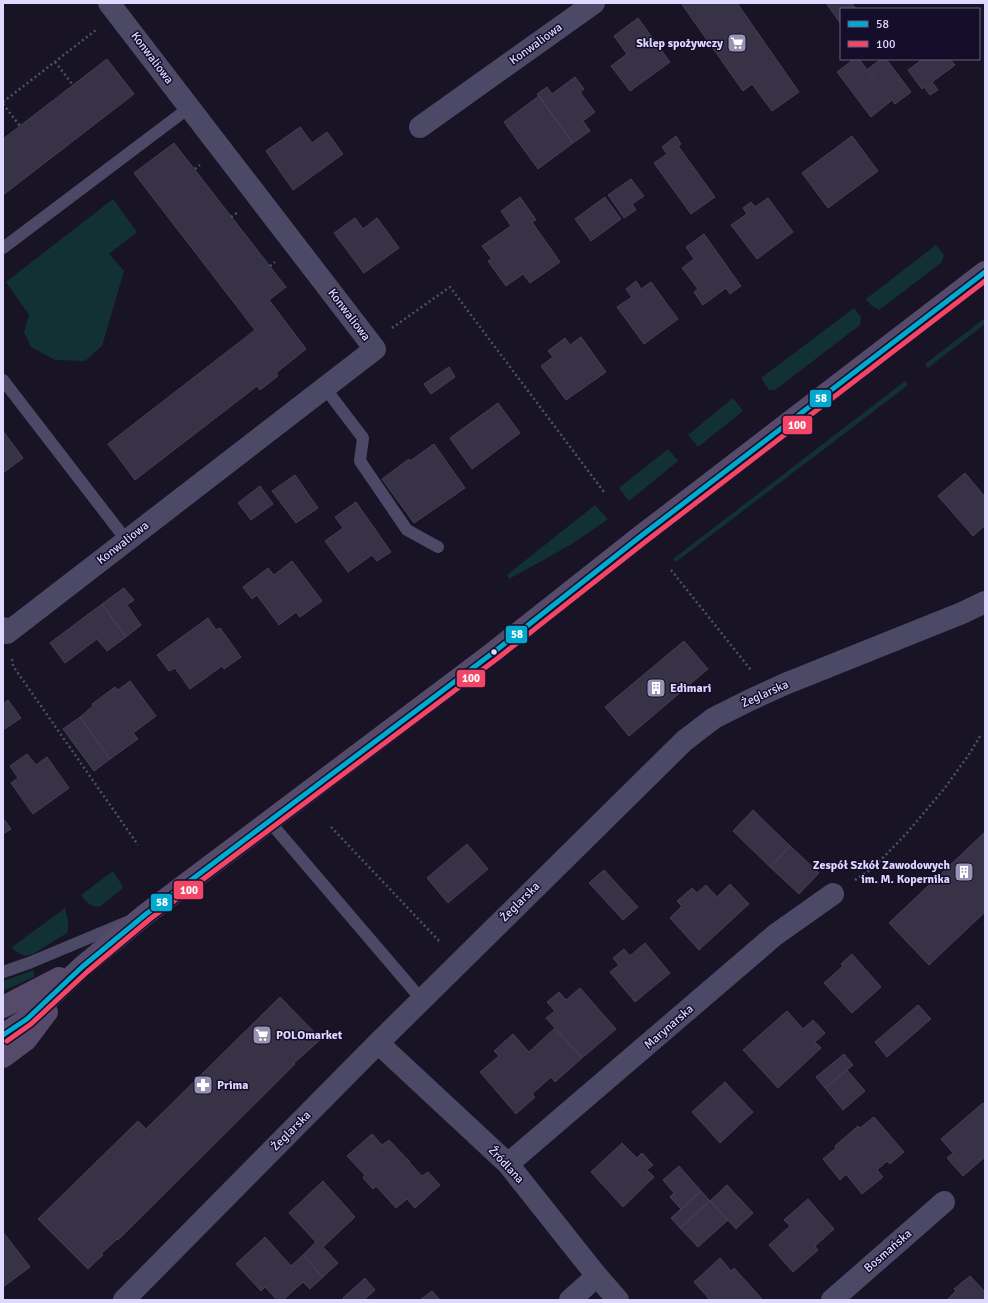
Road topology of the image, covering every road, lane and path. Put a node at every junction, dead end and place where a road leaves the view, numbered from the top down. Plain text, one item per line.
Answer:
1 (594, 3) edge
2 (113, 8) edge
3 (55, 62) junction
4 (73, 85) dead end
5 (3, 103) edge
6 (190, 107) junction
7 (20, 126) dead end
8 (420, 127) dead end
9 (3, 248) edge
10 (985, 272) edge
11 (370, 343) junction
12 (3, 380) edge
13 (325, 388) junction
14 (604, 492) dead end
15 (127, 541) junction
16 (438, 547) dead end
17 (671, 570) dead end
18 (985, 602) edge
19 (5, 630) edge
20 (768, 692) junction
21 (980, 736) dead end
22 (269, 821) junction
23 (331, 827) dead end
24 (138, 845) dead end
25 (833, 894) joint
26 (146, 914) junction
27 (460, 962) junction
28 (82, 967) junction
29 (3, 972) edge
30 (422, 1000) junction
31 (3, 1007) edge
32 (3, 1034) edge
33 (378, 1043) junction
34 (3, 1057) edge
35 (508, 1164) junction
36 (944, 1202) dead end
37 (597, 1276) junction
38 (124, 1300) edge
39 (570, 1300) edge
40 (618, 1300) edge
41 (832, 1300) edge

1 - 8 street, Konwaliowa
2 - 3 path
2 - 6 street, Konwaliowa
3 - 4 path
3 - 5 path
5 - 7 path
6 - 9 lane
6 - 11 street, Konwaliowa
10 - 22 main road
11 - 13 street, Konwaliowa
11 - 14 path
12 - 15 lane
13 - 15 street, Konwaliowa
13 - 16 lane
15 - 19 street, Konwaliowa
17 - 20 path
18 - 20 street, Żeglarska
19 - 24 path
20 - 27 street, Żeglarska
21 - 25 path
22 - 26 main road
22 - 30 lane
23 - 27 path
25 - 35 street, Marynarska
26 - 28 main road
26 - 29 lane
27 - 30 street, Żeglarska
28 - 31 main road
28 - 32 main road
28 - 34 main road
30 - 33 street, Żeglarska
33 - 35 street, Źródlana
33 - 38 street, Żeglarska
35 - 37 street, Źródlana
36 - 41 street, Bosmańska
37 - 39 street
37 - 40 street, Źródlana

